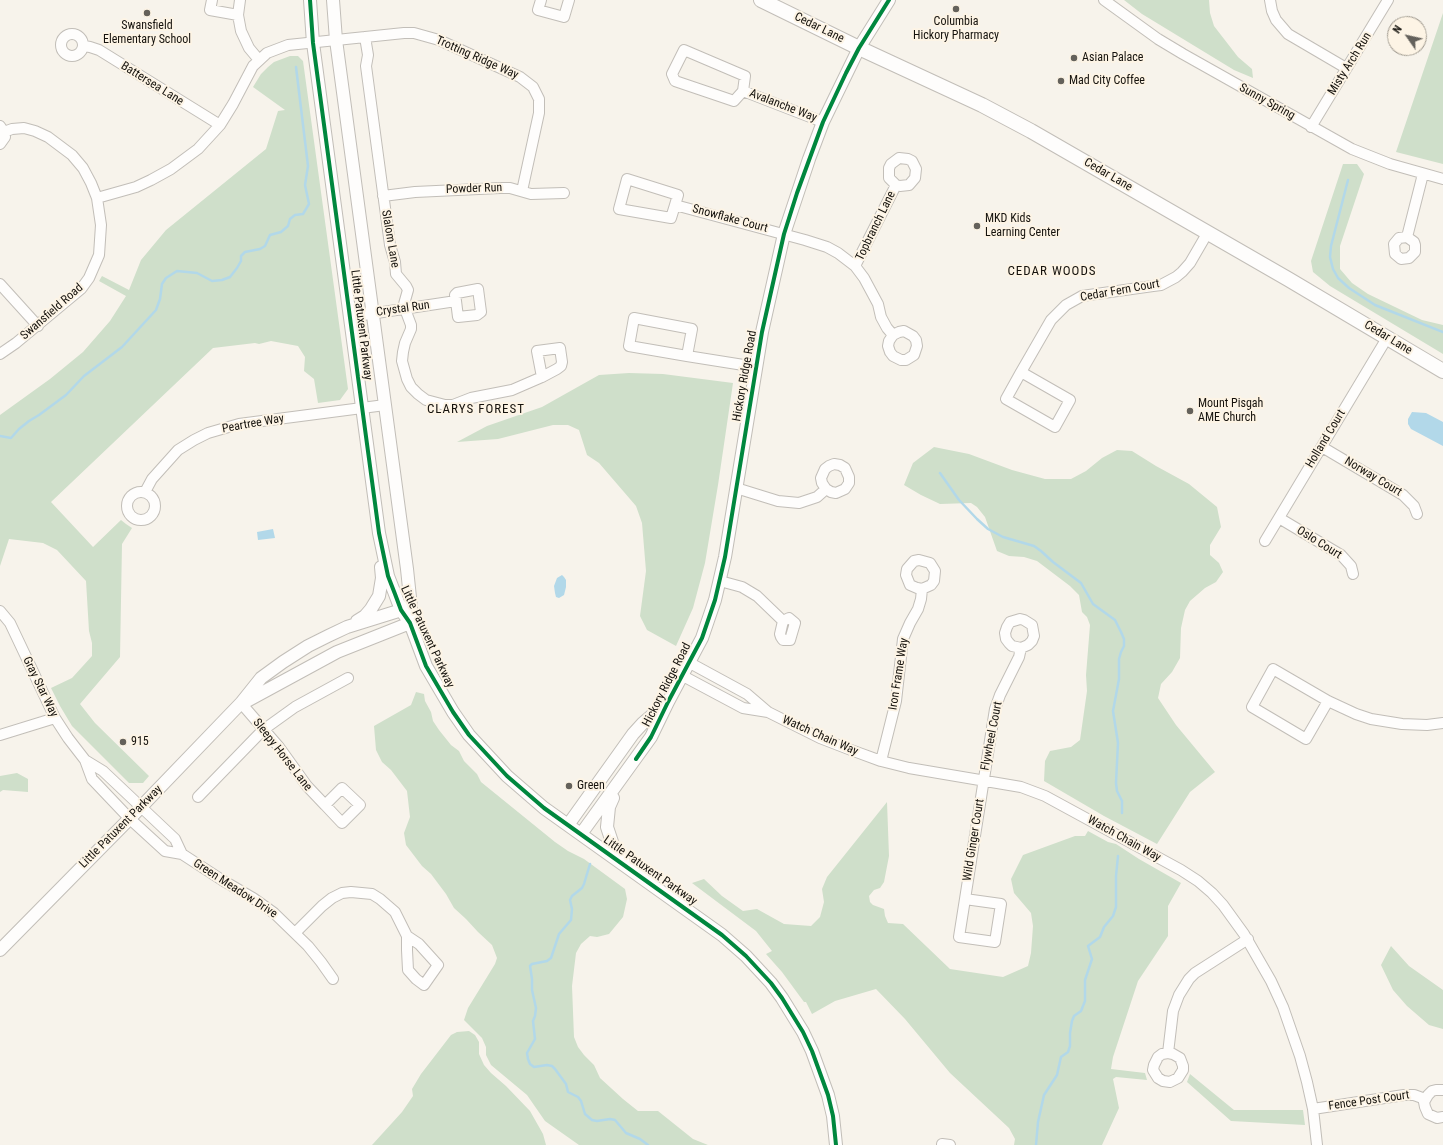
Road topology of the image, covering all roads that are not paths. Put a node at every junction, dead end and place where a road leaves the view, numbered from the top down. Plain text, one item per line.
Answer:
1 (212, 0) edge
2 (240, 0) edge
3 (310, 0) edge
4 (333, 0) edge
5 (541, 0) edge
6 (569, 0) edge
7 (761, 0) edge
8 (889, 0) edge
9 (1104, 0) edge
10 (1270, 0) edge
11 (1388, 0) edge
12 (238, 15) junction
13 (365, 37) junction
14 (336, 40) junction
15 (312, 43) junction
16 (84, 46) dead end
17 (859, 48) junction
18 (259, 60) junction
19 (1346, 68) junction
20 (743, 91) junction
21 (823, 122) junction
22 (220, 125) junction
23 (1311, 127) junction
24 (2, 129) edge
25 (0, 144) edge
26 (1423, 174) junction
27 (1443, 179) edge
28 (896, 185) dead end
29 (522, 191) junction
30 (564, 193) dead end
31 (383, 196) junction
32 (97, 198) junction
33 (675, 205) junction
34 (1208, 232) junction
35 (784, 234) junction
36 (1407, 237) dead end
37 (855, 266) junction
38 (0, 284) edge
39 (456, 301) dead end
40 (405, 309) junction
41 (373, 313) junction
42 (350, 317) junction
43 (38, 326) junction
44 (893, 335) dead end
45 (1387, 338) junction
46 (0, 354) edge
47 (687, 356) junction
48 (756, 367) junction
49 (1021, 372) junction
50 (1443, 372) edge
51 (542, 376) dead end
52 (385, 405) junction
53 (361, 407) junction
54 (1322, 447) junction
55 (736, 488) junction
56 (826, 489) dead end
57 (145, 492) dead end
58 (1417, 514) dead end
59 (1279, 518) junction
60 (379, 534) junction
61 (1265, 541) dead end
62 (1354, 574) dead end
63 (720, 581) junction
64 (922, 589) dead end
65 (406, 609) junction
66 (0, 611) edge
67 (783, 622) dead end
68 (410, 623) junction
69 (347, 627) junction
70 (1021, 648) dead end
71 (690, 663) junction
72 (683, 676) junction
73 (348, 678) dead end
74 (1328, 701) junction
75 (668, 702) junction
76 (241, 704) junction
77 (768, 712) junction
78 (55, 718) junction
79 (1443, 723) edge
80 (263, 730) junction
81 (0, 735) edge
82 (85, 760) junction
83 (881, 761) junction
84 (623, 777) junction
85 (983, 780) junction
86 (198, 797) dead end
87 (325, 805) dead end
88 (142, 807) junction
89 (130, 819) junction
90 (568, 825) junction
91 (581, 834) junction
92 (182, 854) junction
93 (628, 868) junction
94 (965, 899) junction
95 (295, 933) junction
96 (407, 936) dead end
97 (1248, 939) junction
98 (0, 950) edge
99 (332, 979) dead end
100 (1168, 1053) dead end
101 (1443, 1090) edge
102 (1425, 1099) junction
103 (1313, 1109) junction
104 (1443, 1117) edge
105 (836, 1145) edge
106 (942, 1145) edge
107 (950, 1145) edge
108 (1317, 1145) edge

1 - 12 street
2 - 12 street
3 - 15 street, Little Patuxent Parkway
4 - 14 street, Little Patuxent Parkway
5 - 6 street
7 - 17 main road, Cedar Lane
8 - 17 street, Hickory Ridge Road
9 - 23 street, Sunny Spring
10 - 19 street
11 - 19 street, Misty Arch Run
12 - 18 street
13 - 14 street, Trotting Ridge Way
13 - 29 street, Trotting Ridge Way
13 - 31 street, Slalom Lane
14 - 15 street, Trotting Ridge Way
14 - 41 street, Little Patuxent Parkway
15 - 18 street, Trotting Ridge Way
15 - 42 street, Little Patuxent Parkway
16 - 22 street, Battersea Lane
17 - 21 street, Hickory Ridge Road
17 - 34 main road, Cedar Lane
18 - 22 street
19 - 23 street, Misty Arch Run
20 - 20 street, Avalanche Way
20 - 21 street, Avalanche Way
21 - 35 street, Hickory Ridge Road
22 - 32 street
23 - 26 street, Sunny Spring
24 - 25 street, Swansfield Road
24 - 32 street, Swansfield Road
26 - 27 street, Sunny Spring
26 - 36 street
28 - 37 street, Topbranch Lane
29 - 30 street, Powder Run
29 - 31 street, Powder Run
31 - 40 street, Slalom Lane
32 - 43 street, Swansfield Road
33 - 33 street, Snowflake Court
33 - 35 street, Snowflake Court
34 - 45 main road, Cedar Lane
34 - 49 street, Cedar Fern Court
35 - 37 street, Snowflake Court
35 - 48 street, Hickory Ridge Road
37 - 44 street, Snowflake Court
38 - 43 street
39 - 40 street, Crystal Run
40 - 41 street, Crystal Run
40 - 51 street, Slalom Lane
41 - 42 street, Crystal Run
41 - 52 street, Little Patuxent Parkway
42 - 53 street, Little Patuxent Parkway
43 - 46 street, Swansfield Road
45 - 50 main road, Cedar Lane
45 - 54 street, Holland Court
47 - 47 street
47 - 48 street
48 - 55 street, Hickory Ridge Road
49 - 49 street, Cedar Fern Court
52 - 53 street, Peartree Way
52 - 65 street, Little Patuxent Parkway
53 - 57 street, Peartree Way
53 - 60 street, Little Patuxent Parkway
54 - 58 street, Norway Court
54 - 59 street, Holland Court
55 - 56 street
55 - 63 street, Hickory Ridge Road
59 - 61 street, Holland Court
59 - 62 street, Oslo Court
60 - 65 street, Little Patuxent Parkway
60 - 69 street
63 - 67 street
63 - 71 street, Hickory Ridge Road
64 - 83 street, Iron Frame Way
65 - 68 street, Little Patuxent Parkway
65 - 69 street, Little Patuxent Parkway
66 - 78 street, Gray Star Way
68 - 76 street, Little Patuxent Parkway
68 - 90 street, Little Patuxent Parkway
69 - 76 street, Little Patuxent Parkway
70 - 85 street, Flywheel Court
71 - 72 street, Hickory Ridge Road
71 - 77 street, Watch Chain Way
72 - 75 street, Hickory Ridge Road
72 - 77 street, Watch Chain Way
73 - 80 street
74 - 74 street
74 - 79 street
75 - 84 street, Hickory Ridge Road
75 - 90 street, Hickory Ridge Road
76 - 80 street, Sleepy Horse Lane
76 - 88 street, Little Patuxent Parkway
77 - 83 street, Watch Chain Way
78 - 81 street
78 - 82 street, Gray Star Way
80 - 86 street
80 - 87 street, Sleepy Horse Lane
82 - 88 street, Gray Star Way
82 - 89 street, Gray Star Way
83 - 85 street, Watch Chain Way
84 - 91 street, Hickory Ridge Road
84 - 93 street
85 - 94 street, Wild Ginger Court
85 - 97 street, Watch Chain Way
88 - 89 street, Little Patuxent Parkway
88 - 92 street, Green Meadow Drive
89 - 92 street, Green Meadow Drive
89 - 98 street, Little Patuxent Parkway
90 - 91 street, Little Patuxent Parkway
91 - 93 street, Little Patuxent Parkway
92 - 95 street, Green Meadow Drive
93 - 105 street, Little Patuxent Parkway
94 - 94 street, Wild Ginger Court
95 - 96 street
95 - 99 street, Green Meadow Drive
97 - 100 street
97 - 103 street, Watch Chain Way
101 - 102 street, Fence Post Court
102 - 103 street, Fence Post Court
102 - 104 street, Fence Post Court
103 - 108 street, Watch Chain Way
106 - 107 street

